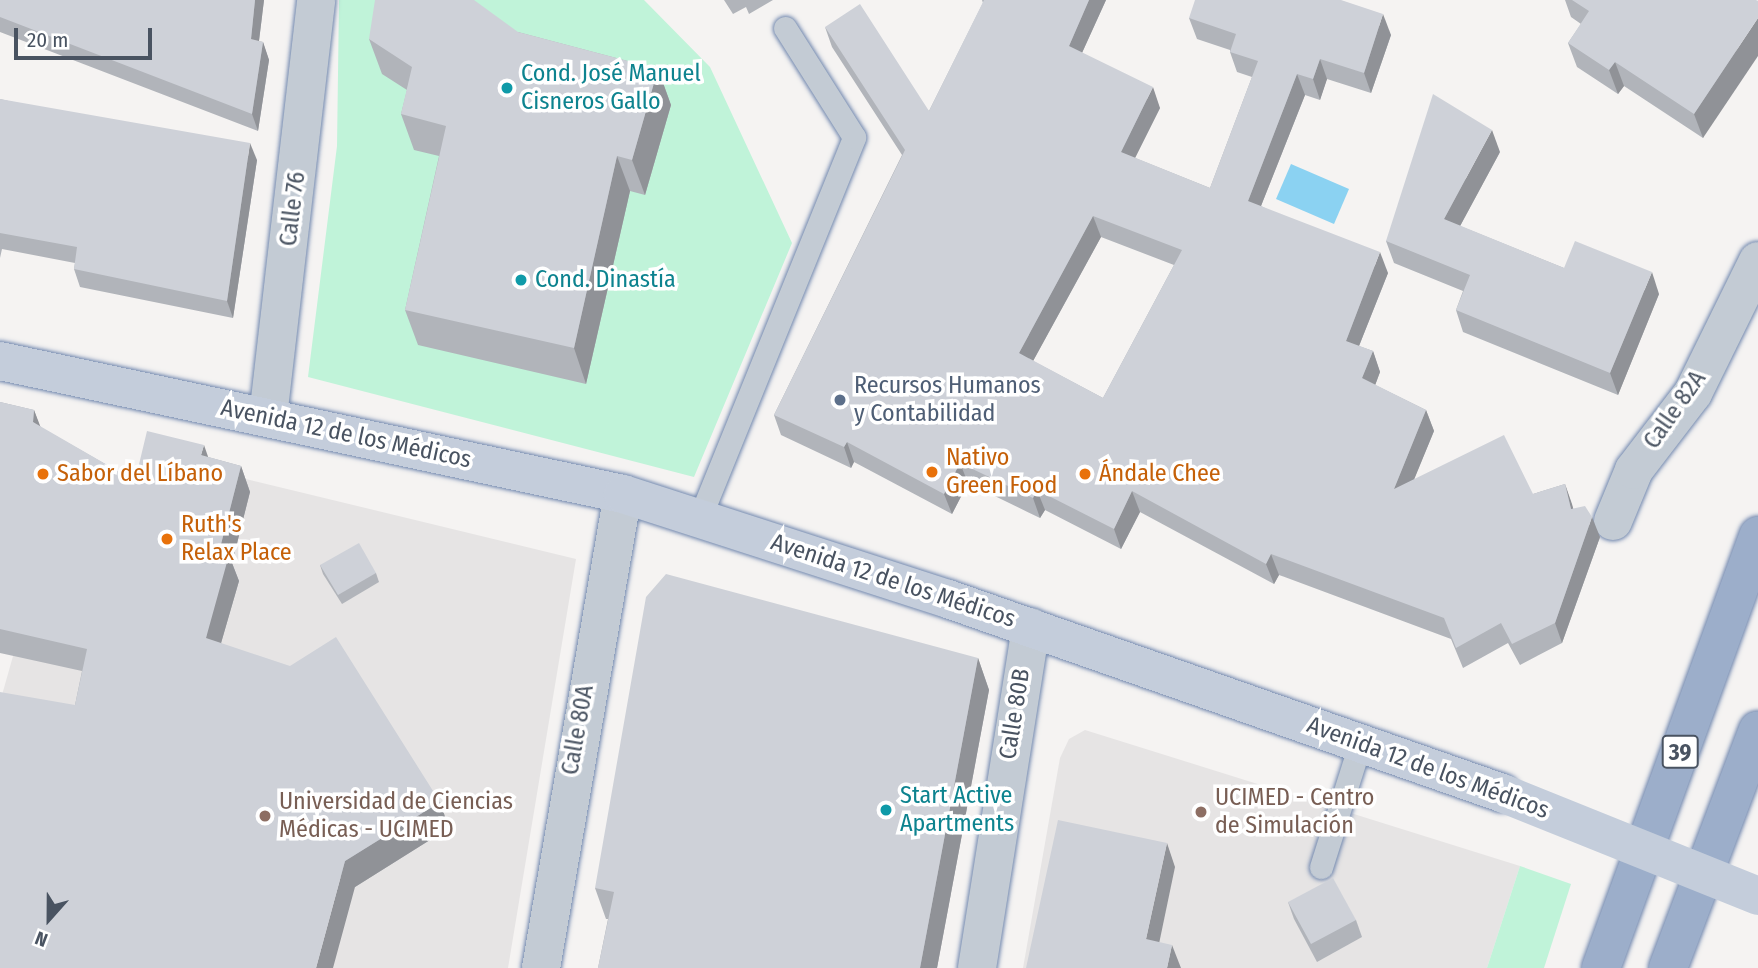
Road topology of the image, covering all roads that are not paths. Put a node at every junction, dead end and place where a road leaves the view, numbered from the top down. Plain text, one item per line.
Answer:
1 (316, 0) edge
2 (785, 28) dead end
3 (1758, 261) edge
4 (0, 361) edge
5 (268, 417) junction
6 (623, 494) junction
7 (700, 517) junction
8 (1614, 521) dead end
9 (1758, 536) edge
10 (1031, 627) junction
11 (1758, 730) edge
12 (1360, 741) junction
13 (1321, 867) dead end
14 (1758, 896) edge
15 (541, 968) edge
16 (977, 968) edge
17 (1601, 968) edge
18 (1668, 968) edge

1 - 5 street, Calle 76
2 - 7 lane
3 - 8 street, Calle 82A
4 - 5 main road, Avenida 12 de los Médicos
5 - 6 main road, Avenida 12 de los Médicos
6 - 7 main road, Avenida 12 de los Médicos
6 - 15 street, Calle 80A
7 - 10 main road, Avenida 12 de los Médicos
9 - 17 highway, 39
10 - 12 main road, Avenida 12 de los Médicos
10 - 16 street, Calle 80B
11 - 18 highway
12 - 13 lane
12 - 14 main road, Avenida 12 de los Médicos, bridge

